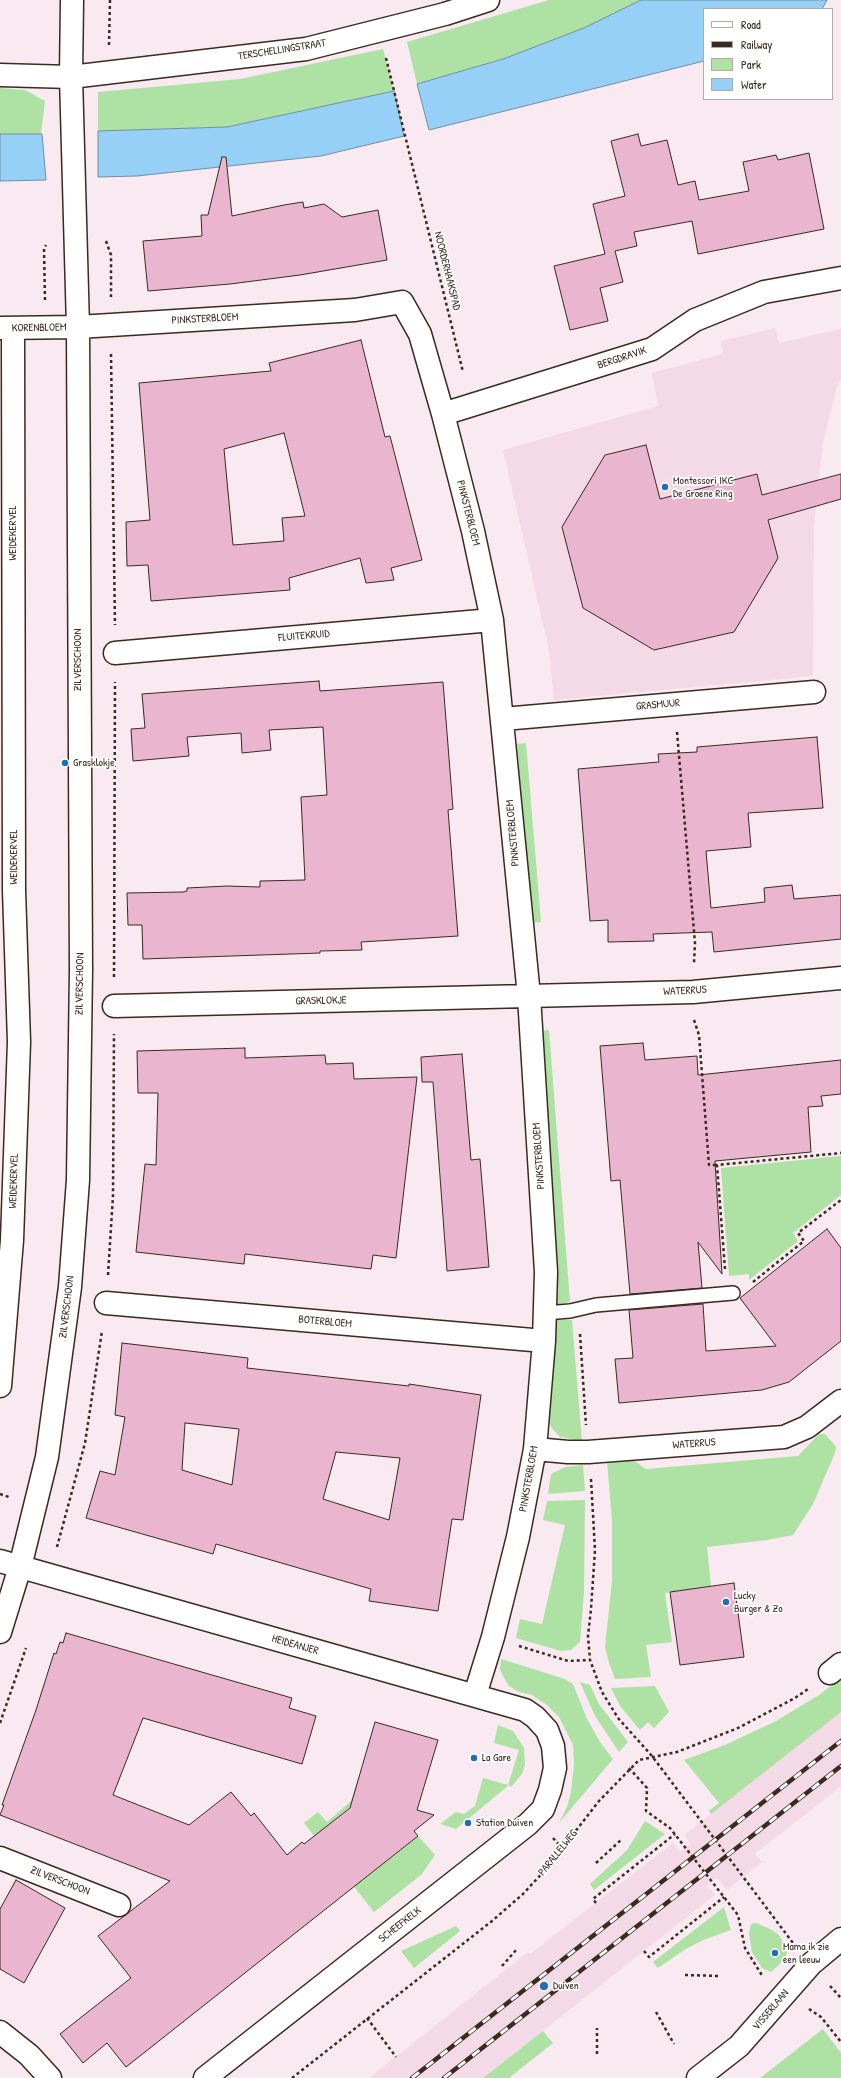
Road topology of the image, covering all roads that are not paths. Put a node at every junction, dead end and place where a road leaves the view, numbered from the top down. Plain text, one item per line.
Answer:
1 (72, 0) edge
2 (488, 0) edge
3 (0, 75) edge
4 (71, 77) junction
5 (841, 278) edge
6 (78, 327) junction
7 (7, 328) edge
8 (443, 414) junction
9 (492, 620) junction
10 (115, 653) dead end
11 (814, 692) dead end
12 (503, 719) junction
13 (841, 978) edge
14 (529, 996) junction
15 (114, 1006) dead end
16 (730, 1293) road end
17 (106, 1303) dead end
18 (545, 1313) junction
19 (544, 1341) junction
20 (0, 1386) edge
21 (841, 1400) edge
22 (535, 1449) junction
23 (10, 1564) edge
24 (0, 1632) edge
25 (475, 1695) junction
26 (553, 1746) joint
27 (0, 1858) edge
28 (119, 1905) dead end
29 (841, 1939) edge
30 (0, 2032) edge
31 (50, 2078) edge
32 (205, 2078) edge
33 (698, 2078) edge

1 - 4 street
2 - 4 street, TERSCHELLINGSTRAAT
3 - 4 street, TERSCHELLINGSTRAAT
4 - 6 street
5 - 8 street, BERGDRAVIK
6 - 7 street, KORENBLOEM
6 - 8 street, PINKSTERBLOEM
6 - 23 street, ZILVERSCHOON
7 - 20 street, WEIDEKERVEL
8 - 9 street, PINKSTERBLOEM
9 - 10 street, FLUITEKRUID
9 - 12 street, PINKSTERBLOEM
11 - 12 street, GRASMUUR
12 - 14 street, PINKSTERBLOEM
13 - 14 street, WATERRUS
14 - 15 street, GRASKLOKJE
14 - 18 street, PINKSTERBLOEM
16 - 18 lane
17 - 19 street, BOTERBLOEM
18 - 19 street, PINKSTERBLOEM
19 - 22 street, PINKSTERBLOEM
21 - 22 street, WATERRUS
22 - 25 street, PINKSTERBLOEM
23 - 24 street, ZILVERSCHOON
23 - 25 street, HEIDEANJER
25 - 26 street, HEIDEANJER
26 - 32 street, SCHEEFKELK
27 - 28 street, ZILVERSCHOON
29 - 33 street, VISSERLAAN
30 - 31 street

